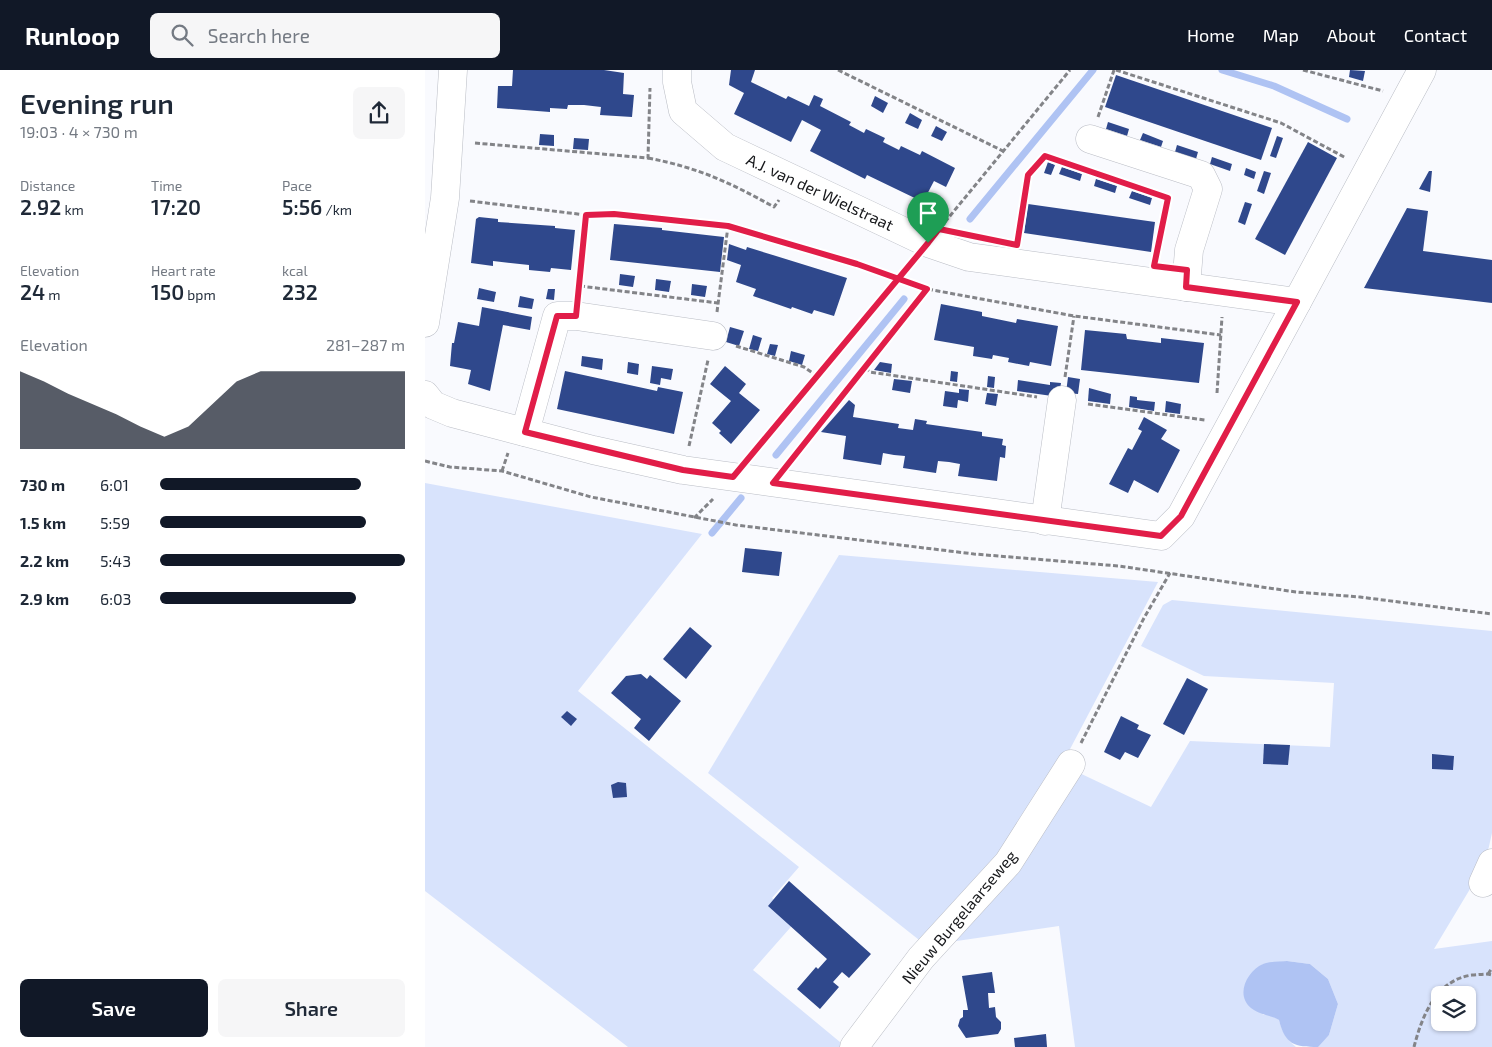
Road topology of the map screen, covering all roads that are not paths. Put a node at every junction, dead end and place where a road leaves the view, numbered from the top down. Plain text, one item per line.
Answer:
1 (453, 70) edge
2 (677, 70) edge
3 (1423, 70) edge
4 (1090, 139) road end
5 (431, 252) edge
6 (1186, 279) junction
7 (1297, 302) junction
8 (425, 323) edge
9 (713, 336) road end
10 (425, 395) edge
11 (1062, 400) road end
12 (525, 432) junction
13 (1045, 521) junction
14 (1071, 764) road end
15 (854, 1047) edge

1 - 5 street
2 - 6 street, A.J. van der Wielstraat
3 - 7 street
4 - 6 street
5 - 8 street
6 - 7 street, A.J. van der Wielstraat
7 - 13 street
9 - 12 street
10 - 12 street
11 - 13 street
12 - 13 street
14 - 15 street, Nieuw Burgelaarseweg

